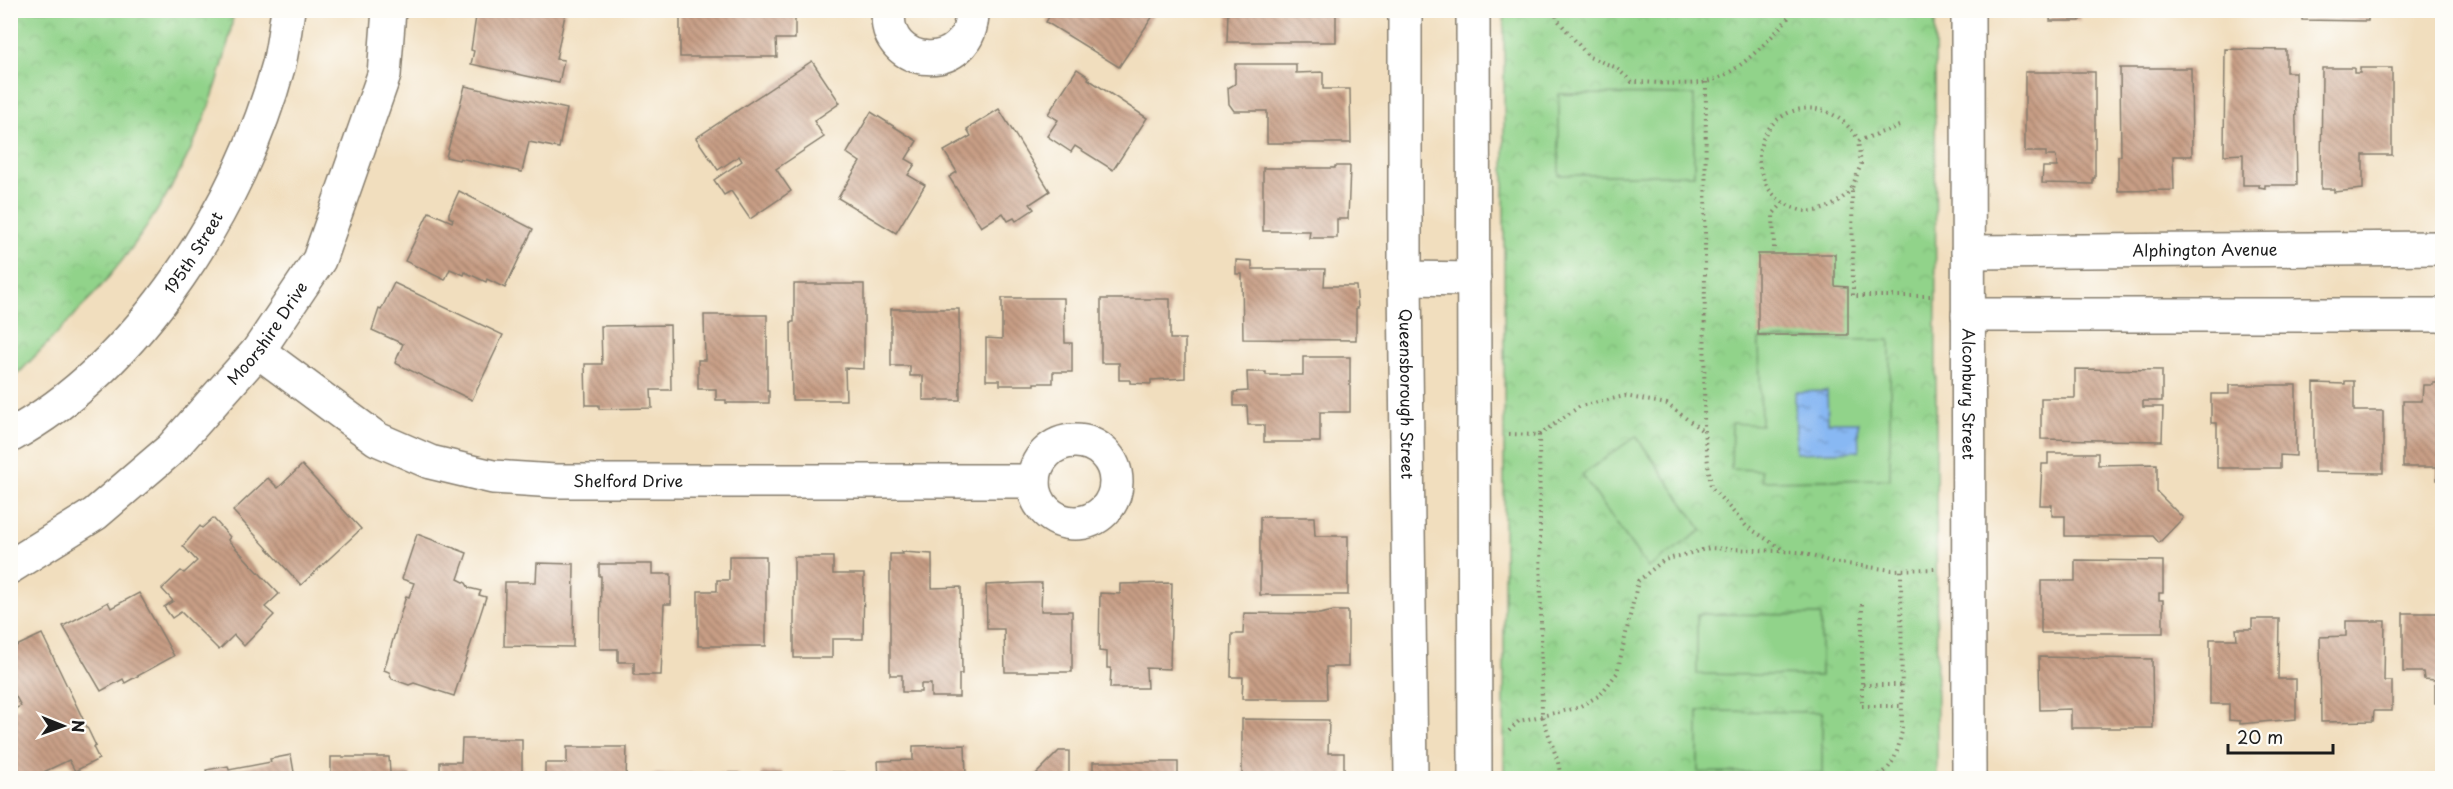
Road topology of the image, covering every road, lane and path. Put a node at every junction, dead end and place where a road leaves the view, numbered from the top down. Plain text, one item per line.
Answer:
1 (288, 10) edge
2 (389, 10) edge
3 (889, 10) edge
4 (972, 10) edge
5 (1405, 10) edge
6 (1473, 10) edge
7 (1555, 10) edge
8 (1795, 10) edge
9 (1968, 10) edge
10 (1706, 82) junction
11 (1899, 126) dead end
12 (1856, 136) dead end
13 (1852, 188) junction
14 (1783, 203) junction
15 (1774, 248) dead end
16 (2442, 248) edge
17 (1968, 252) junction
18 (1405, 278) junction
19 (1474, 279) junction
20 (1936, 296) dead end
21 (1968, 315) junction
22 (2442, 315) edge
23 (258, 351) junction
24 (1704, 432) junction
25 (1504, 434) dead end
26 (1539, 435) junction
27 (10, 436) edge
28 (1034, 481) dead end
29 (1785, 551) junction
30 (10, 567) edge
31 (1901, 569) junction
32 (1937, 569) dead end
33 (1862, 604) dead end
34 (1863, 685) junction
35 (1902, 685) junction
36 (1902, 706) junction
37 (1542, 715) junction
38 (1504, 737) dead end
39 (1411, 778) edge
40 (1475, 778) edge
41 (1561, 778) edge
42 (1874, 778) edge
43 (1969, 778) edge

1 - 27 street, 195th Street
2 - 23 street, Moorshire Drive
3 - 4 street
5 - 18 street, Queensborough Street
6 - 19 street
7 - 10 path
8 - 10 path
9 - 17 street, Alconbury Street
10 - 24 path
11 - 13 path
12 - 14 path
13 - 14 path
13 - 20 path
14 - 15 path
16 - 17 street, Alphington Avenue
17 - 21 street, Alconbury Street
18 - 19 street
18 - 39 street, Queensborough Street
19 - 40 street
21 - 22 street
21 - 43 street, Alconbury Street
23 - 28 street, Shelford Drive
23 - 30 street, Moorshire Drive
24 - 26 path
24 - 29 path
25 - 26 path
26 - 37 path
29 - 31 path
29 - 37 path
31 - 32 path
31 - 35 path
33 - 34 path
34 - 35 path
34 - 36 path
35 - 36 path
36 - 42 path
37 - 38 path
37 - 41 path

